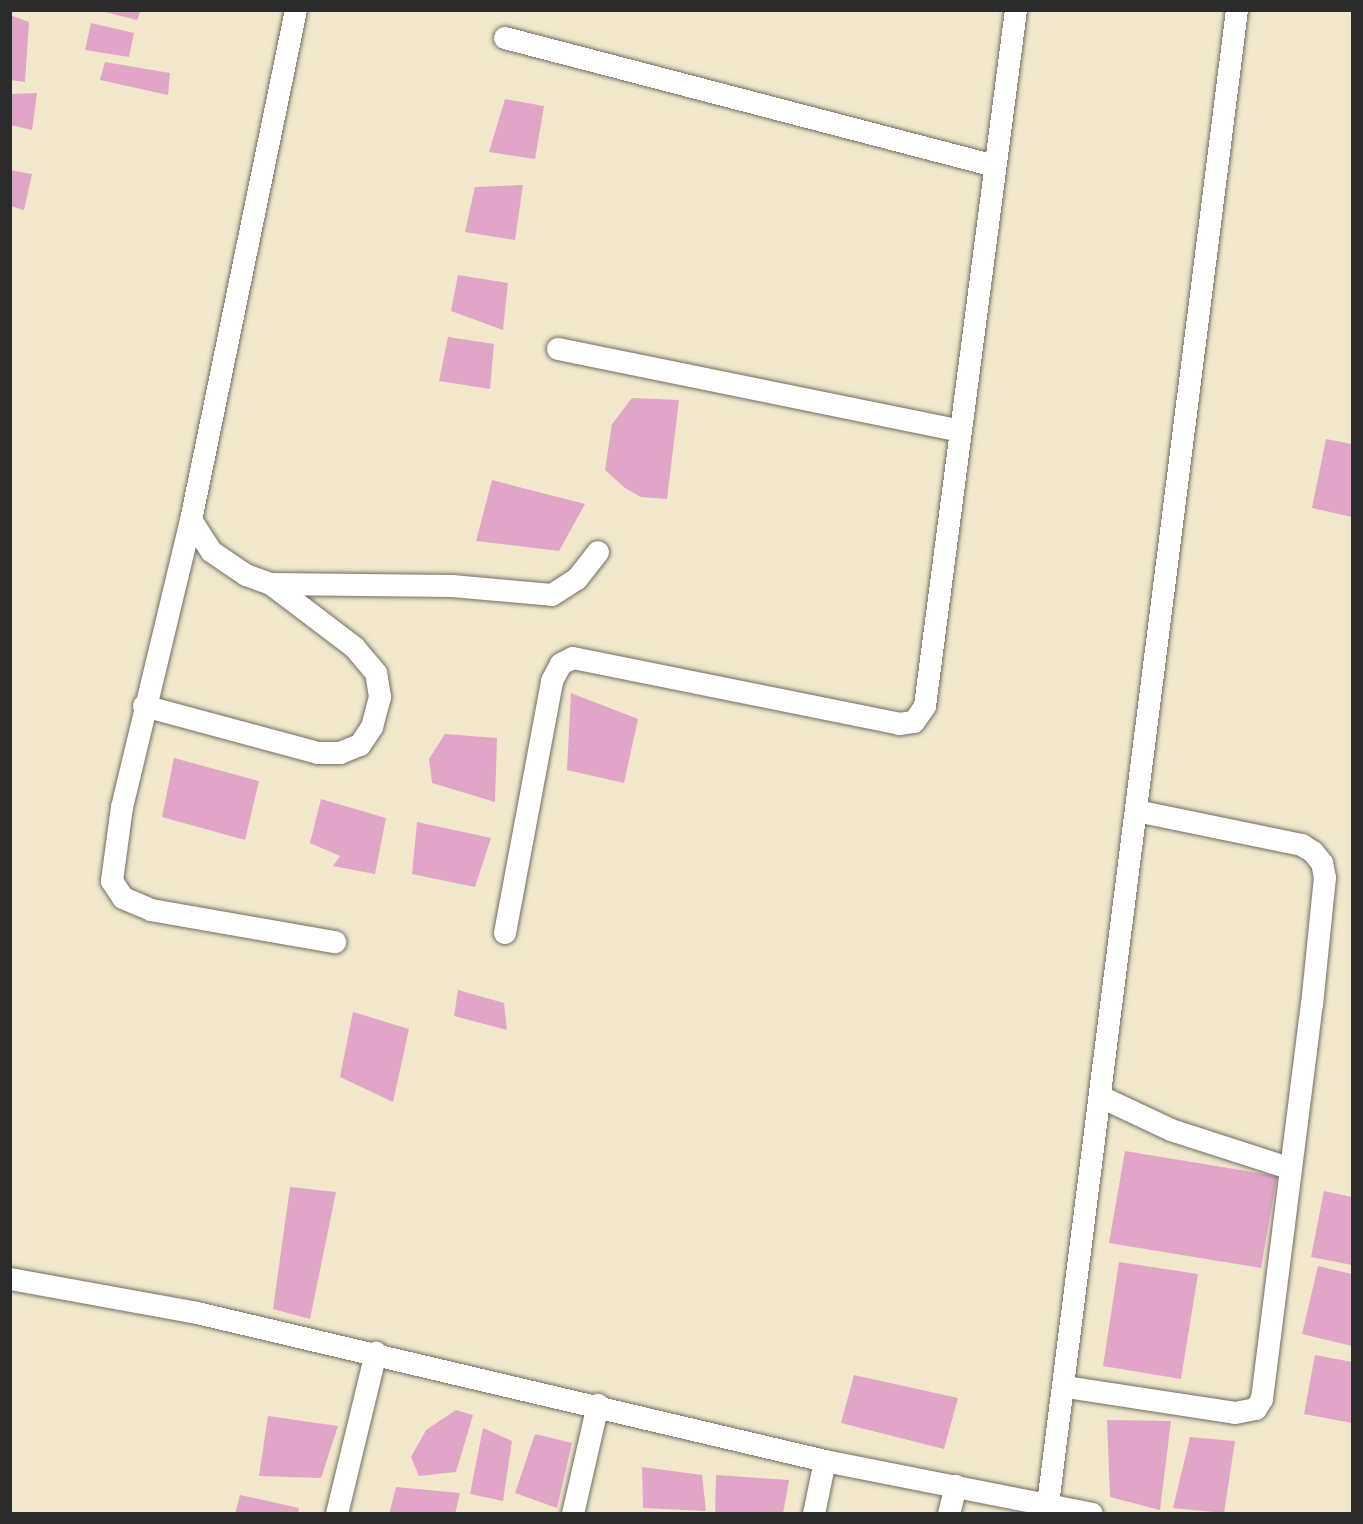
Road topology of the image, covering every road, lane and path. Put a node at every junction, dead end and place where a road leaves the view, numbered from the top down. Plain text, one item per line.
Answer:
1 (297, 10) edge
2 (1016, 10) edge
3 (1237, 10) edge
4 (505, 38) dead end
5 (995, 166) junction
6 (558, 349) dead end
7 (961, 431) junction
8 (191, 520) junction
9 (598, 552) dead end
10 (271, 584) junction
11 (144, 706) junction
12 (1136, 811) junction
13 (505, 933) dead end
14 (335, 942) dead end
15 (1101, 1097) junction
16 (1289, 1168) junction
17 (10, 1279) edge
18 (376, 1353) junction
19 (1066, 1387) junction
20 (598, 1405) junction
21 (825, 1461) junction
22 (956, 1486) junction
23 (1048, 1504) junction
24 (338, 1514) edge
25 (573, 1514) edge
26 (814, 1514) edge
27 (949, 1514) edge
28 (1092, 1514) edge

1 - 8 street
2 - 5 street
3 - 12 street
4 - 5 street
5 - 7 street
6 - 7 street
7 - 13 street
8 - 10 street
8 - 11 street
9 - 10 street
10 - 11 street
11 - 14 street
12 - 15 street
12 - 16 street
15 - 16 street
15 - 19 street
16 - 19 street
17 - 18 street
18 - 20 street
18 - 24 street
19 - 23 street
20 - 21 street
20 - 25 street
21 - 22 street
21 - 26 street
22 - 23 street
22 - 27 street
23 - 28 street

